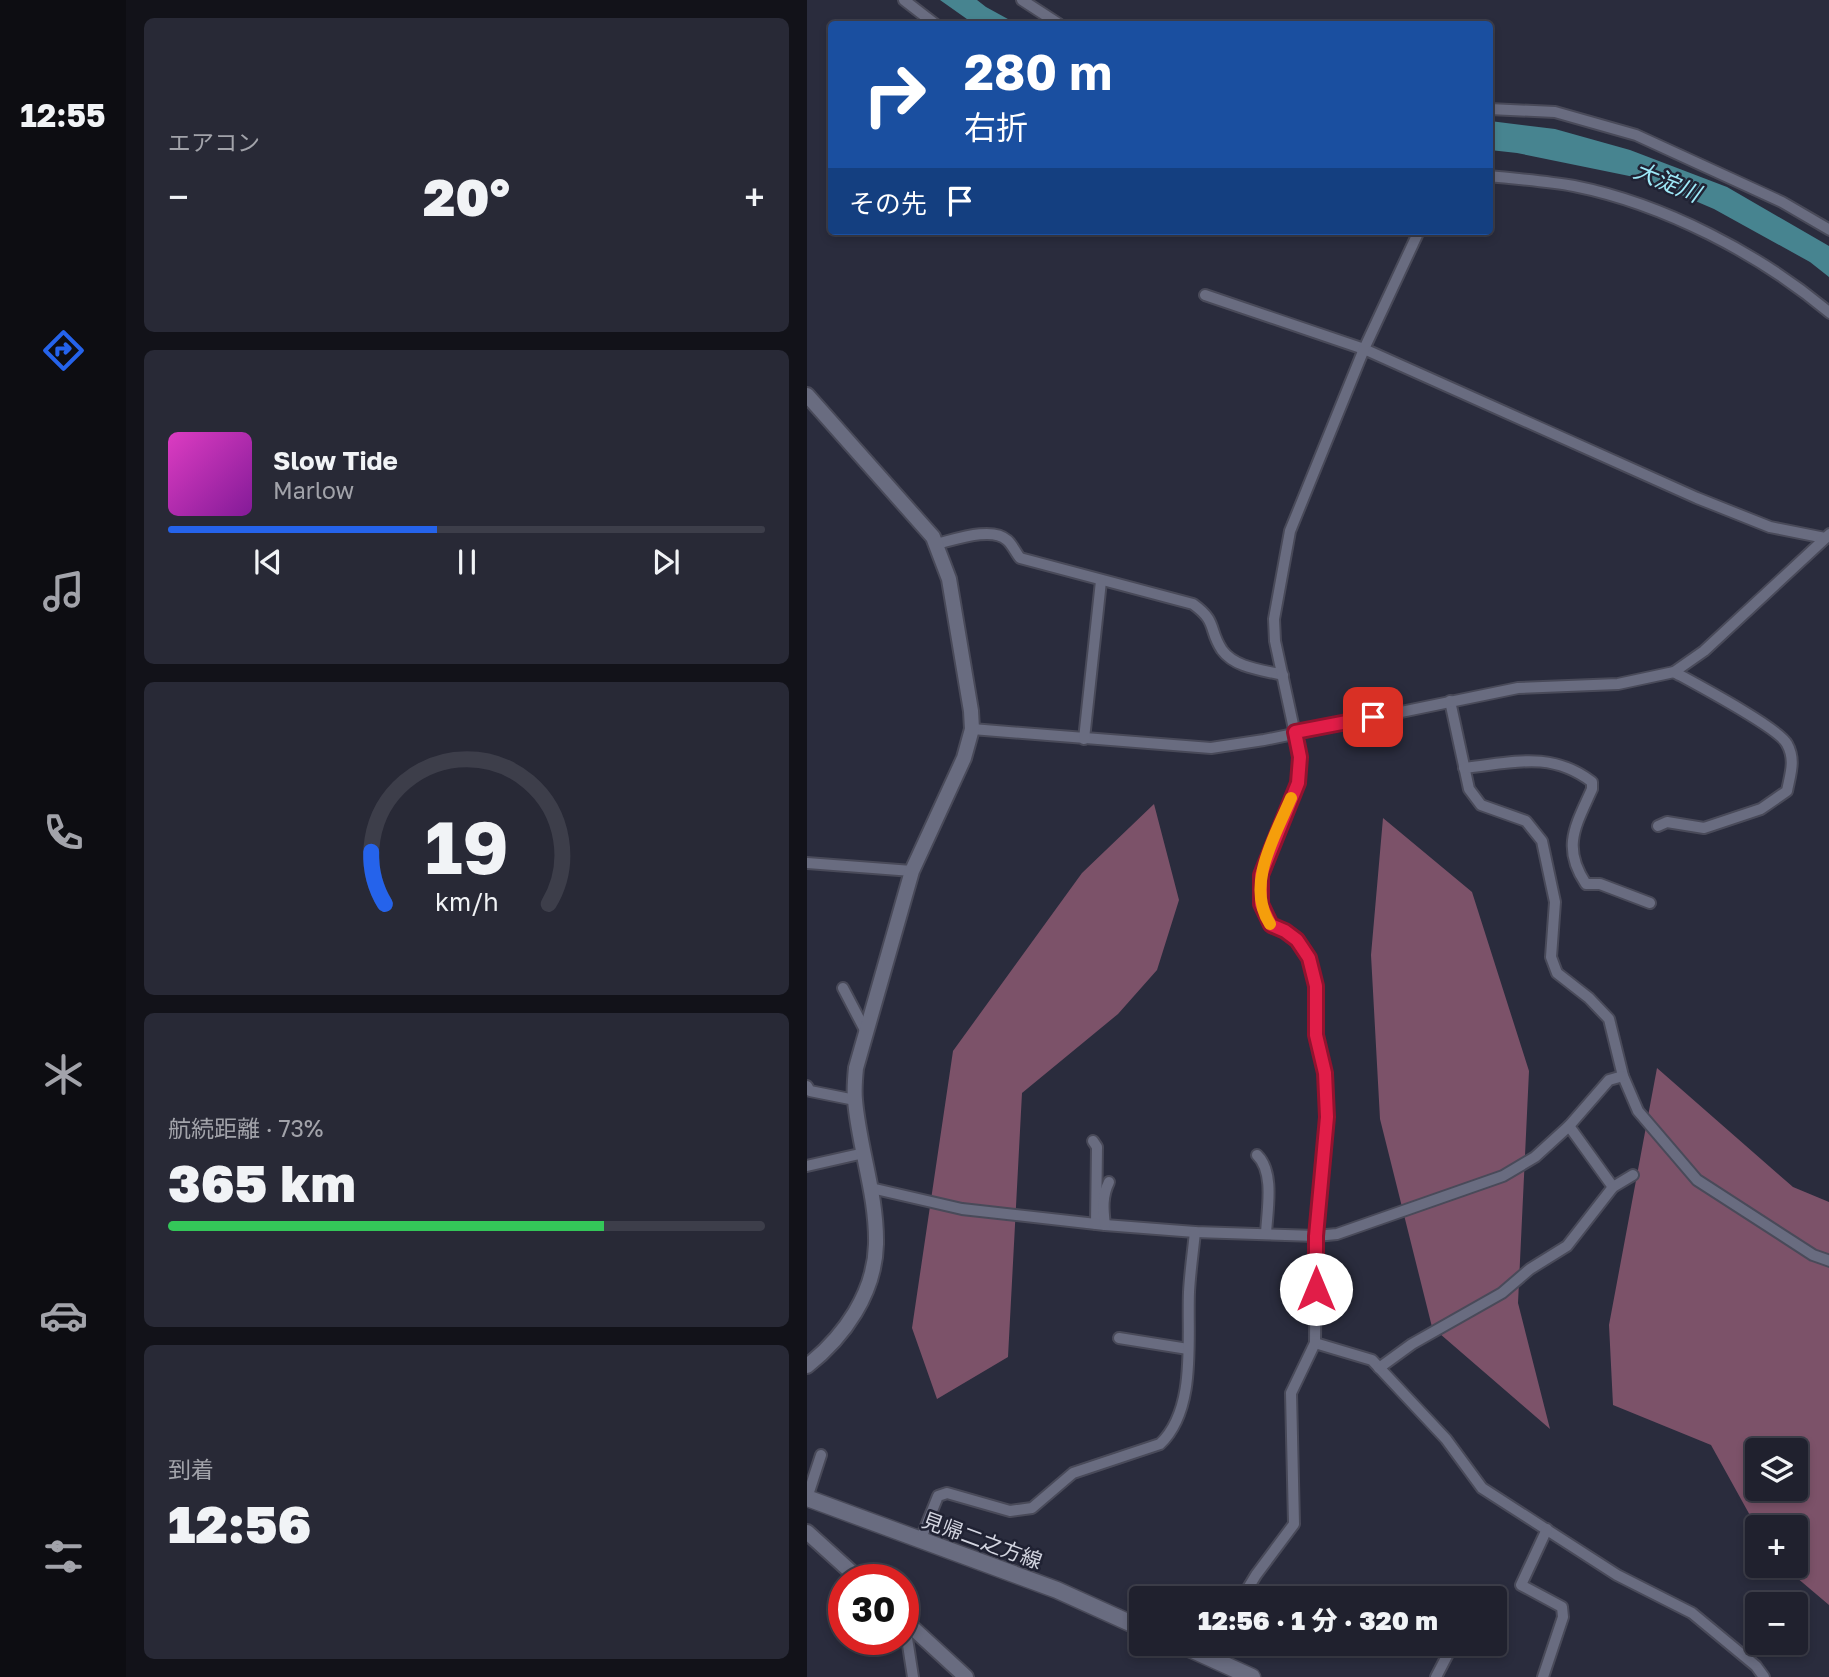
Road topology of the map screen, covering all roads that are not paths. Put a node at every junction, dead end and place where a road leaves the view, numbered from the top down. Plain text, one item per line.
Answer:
1 (904, 0) edge
2 (1022, 0) edge
3 (931, 21) edge
4 (1054, 21) edge
5 (1493, 109) edge
6 (1493, 176) edge
7 (1829, 230) edge
8 (1417, 235) edge
9 (1205, 295) dead end
10 (1829, 313) edge
11 (1364, 349) junction
12 (807, 395) edge
13 (1827, 536) edge
14 (936, 544) junction
15 (1101, 581) junction
16 (1674, 672) junction
17 (1283, 676) junction
18 (1450, 701) junction
19 (972, 729) junction
20 (1295, 732) junction
21 (1084, 739) junction
22 (1464, 768) junction
23 (1658, 826) dead end
24 (807, 863) edge
25 (912, 872) junction
26 (1650, 903) dead end
27 (843, 988) dead end
28 (866, 1032) junction
29 (1623, 1076) junction
30 (807, 1086) edge
31 (855, 1100) junction
32 (1569, 1126) junction
33 (1093, 1141) dead end
34 (864, 1153) junction
35 (1257, 1155) dead end
36 (807, 1166) edge
37 (1633, 1175) dead end
38 (1109, 1182) dead end
39 (871, 1188) junction
40 (1613, 1188) junction
41 (1100, 1224) junction
42 (1195, 1232) junction
43 (1266, 1234) junction
44 (1316, 1236) junction
45 (1829, 1261) edge
46 (1119, 1338) dead end
47 (1315, 1343) junction
48 (1188, 1349) junction
49 (807, 1366) edge
50 (1379, 1368) junction
51 (822, 1455) dead end
52 (807, 1498) edge
53 (1547, 1530) junction
54 (807, 1532) edge
55 (920, 1541) junction
56 (842, 1564) edge
57 (1249, 1586) edge
58 (1129, 1623) edge
59 (919, 1633) edge
60 (910, 1655) edge
61 (1221, 1656) edge
62 (1447, 1656) edge
63 (913, 1677) edge
64 (966, 1677) edge
65 (1252, 1677) edge
66 (1436, 1677) edge
67 (1543, 1677) edge
68 (1764, 1677) edge

1 - 3 street
2 - 4 street
5 - 7 street
6 - 10 street
8 - 11 street
9 - 11 street
11 - 13 street
11 - 17 street
12 - 14 street
13 - 16 street
14 - 15 street
14 - 19 street
15 - 17 street
15 - 21 street
16 - 18 street
16 - 23 street
17 - 20 street
18 - 20 street
18 - 22 street
19 - 21 street
19 - 25 street
20 - 21 street
20 - 44 street
22 - 26 street
22 - 29 street
24 - 25 street
25 - 28 street
27 - 28 street
28 - 31 street
29 - 32 street
29 - 45 street
30 - 31 street
31 - 34 street
32 - 40 street
32 - 44 street
33 - 41 street
34 - 36 street
34 - 39 street
35 - 43 street
37 - 40 street
38 - 41 street
39 - 41 street
39 - 49 street
40 - 50 street
41 - 42 street
42 - 43 street
42 - 48 street
43 - 44 street
44 - 47 street
46 - 48 street
47 - 50 street
47 - 57 street
48 - 55 street
50 - 53 street
51 - 52 street
52 - 55 main road, 見帰二之方線
53 - 67 street
53 - 68 street
54 - 56 street
55 - 58 main road, 見帰二之方線
59 - 64 street
60 - 63 street
61 - 65 main road
62 - 66 street

